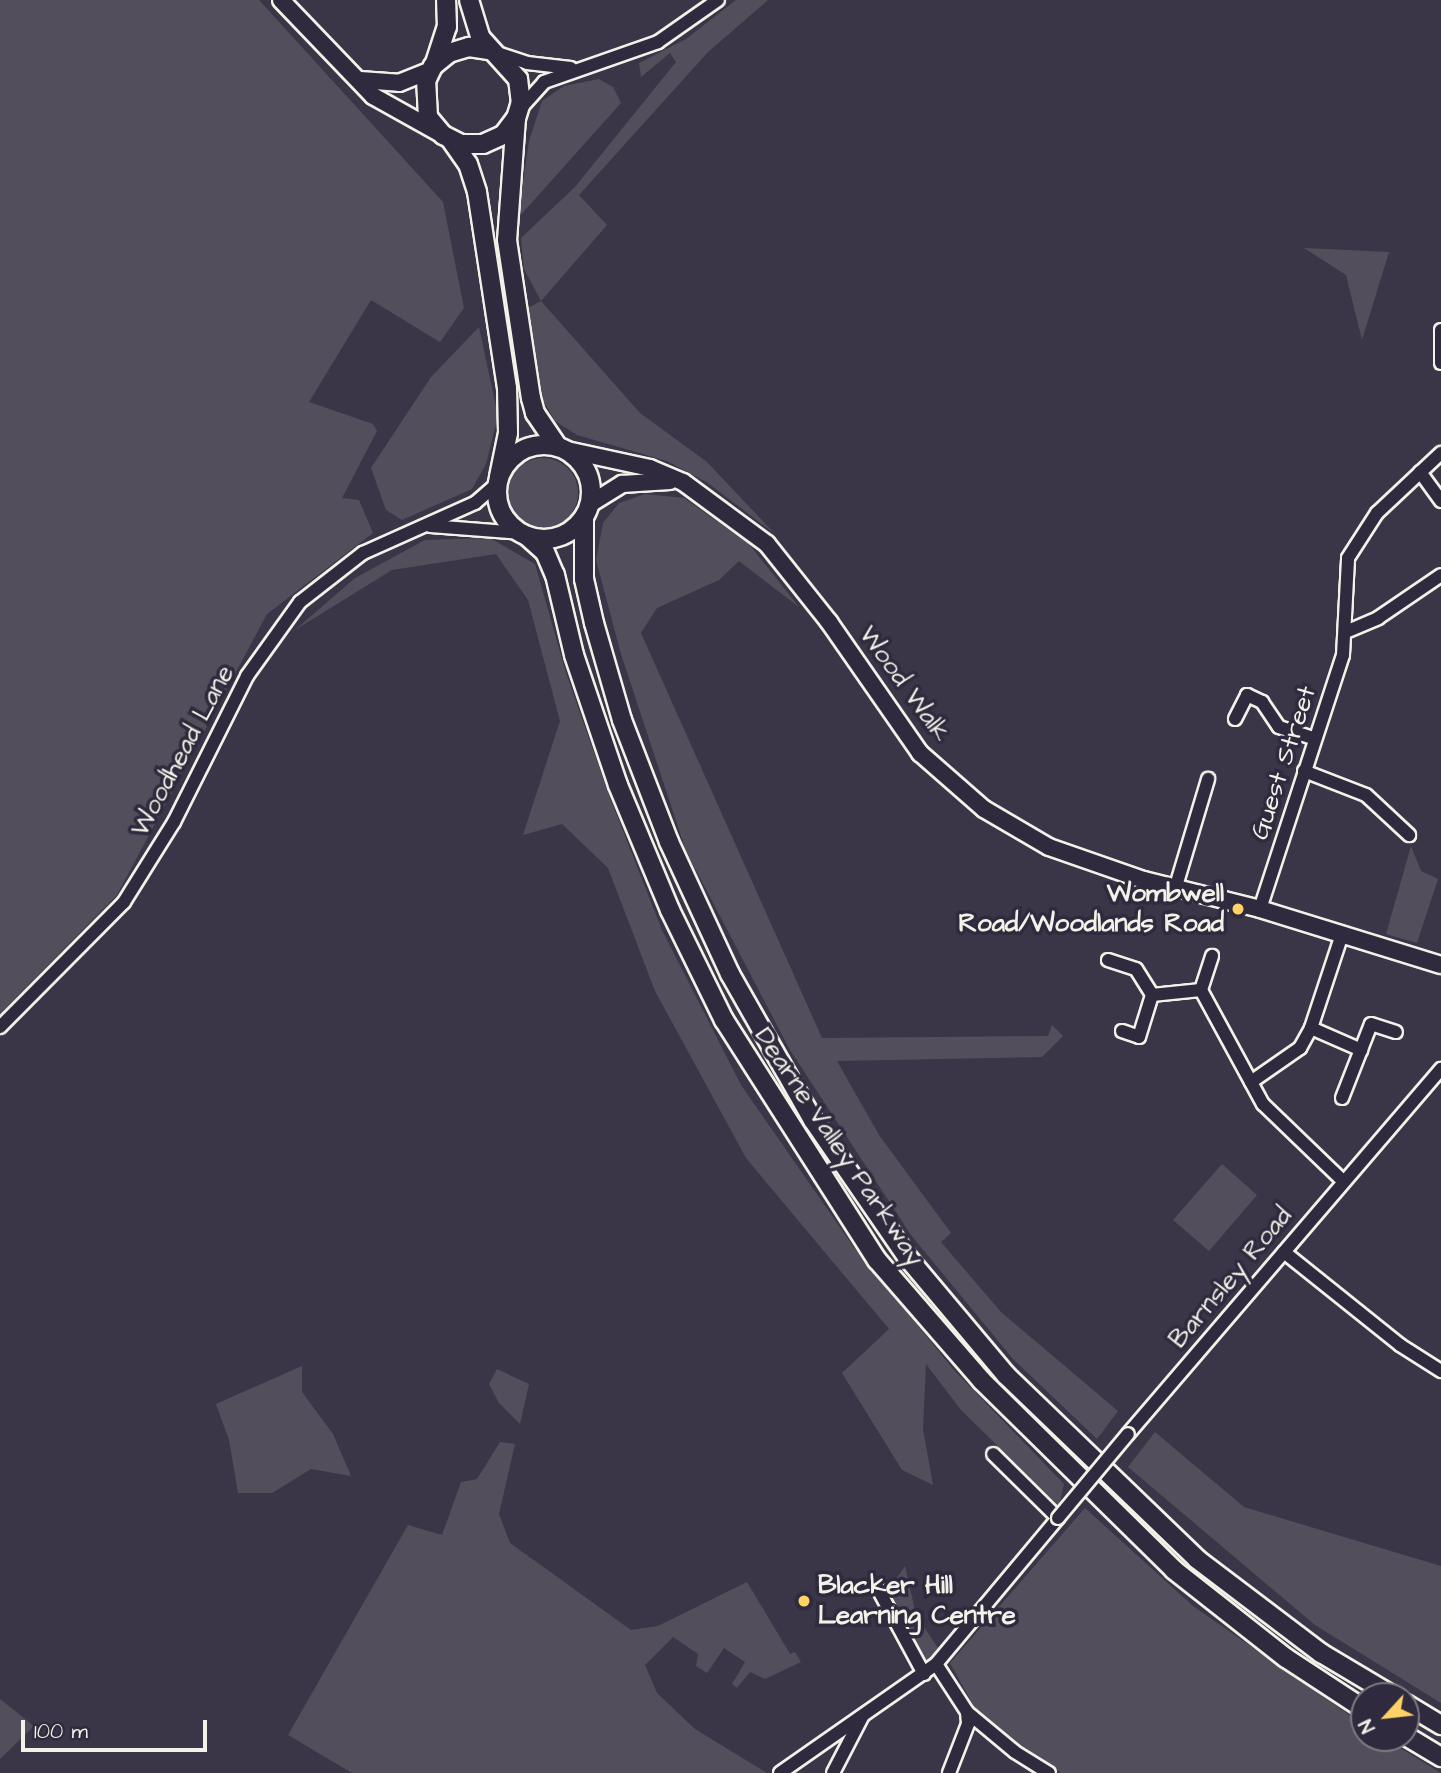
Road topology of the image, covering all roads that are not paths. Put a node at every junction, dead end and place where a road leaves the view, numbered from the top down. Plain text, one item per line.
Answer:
1 (281, 0) edge
2 (446, 0) edge
3 (469, 0) edge
4 (718, 0) edge
5 (492, 51) junction
6 (432, 68) junction
7 (578, 69) junction
8 (360, 80) junction
9 (517, 116) junction
10 (447, 138) junction
11 (1441, 330) edge
12 (1441, 363) edge
13 (562, 448) junction
14 (1441, 453) edge
15 (1420, 472) junction
16 (499, 480) junction
17 (683, 482) junction
18 (1441, 500) edge
19 (587, 511) junction
20 (427, 526) junction
21 (524, 534) junction
22 (1441, 575) edge
23 (1348, 631) junction
24 (1235, 719) dead end
25 (1315, 739) junction
26 (1304, 771) junction
27 (1208, 779) dead end
28 (1409, 835) dead end
29 (1176, 886) junction
30 (1259, 909) junction
31 (1342, 934) junction
32 (1212, 957) dead end
33 (1108, 960) dead end
34 (1441, 965) edge
35 (1201, 990) junction
36 (1152, 995) junction
37 (0, 1027) edge
38 (1311, 1028) junction
39 (1122, 1031) dead end
40 (1396, 1032) dead end
41 (1362, 1050) junction
42 (1441, 1069) edge
43 (1251, 1082) junction
44 (1342, 1098) dead end
45 (1343, 1181) junction
46 (1283, 1252) junction
47 (1441, 1371) edge
48 (993, 1454) dead end
49 (1058, 1518) junction
50 (877, 1587) dead end
51 (936, 1664) junction
52 (924, 1674) junction
53 (1370, 1682) edge
54 (1350, 1700) edge
55 (967, 1712) junction
56 (1420, 1712) edge
57 (864, 1715) junction
58 (1441, 1725) edge
59 (1420, 1744) edge
60 (1441, 1756) edge
61 (780, 1773) edge
62 (833, 1773) edge
63 (949, 1773) edge
64 (1049, 1773) edge

1 - 8 main road
2 - 6 highway
3 - 5 highway
4 - 7 street
5 - 6 highway
5 - 7 street
5 - 9 highway
6 - 8 main road
6 - 10 highway
7 - 9 street
8 - 10 main road
9 - 10 highway
9 - 13 highway
10 - 16 highway
11 - 12 street
13 - 16 highway
13 - 17 main road, Wood Walk
13 - 19 highway
14 - 15 street, Guest Street
15 - 18 street
15 - 23 street, Guest Street
16 - 20 street, Woodhead Lane
16 - 21 highway
17 - 19 main road
17 - 29 main road, Wood Walk
19 - 21 highway
19 - 53 highway, Dearne Valley Parkway
20 - 21 street, Woodhead Lane
20 - 37 street, Woodhead Lane
21 - 54 highway, Dearne Valley Parkway
22 - 23 street
23 - 25 street, Guest Street
24 - 25 street
25 - 26 street, Guest Street
26 - 28 street
26 - 30 street, Guest Street
27 - 29 street
29 - 30 main road, Wood Walk
30 - 31 main road, Wood Walk
31 - 34 main road, Wood Walk
31 - 38 street
32 - 35 street
33 - 36 street
35 - 36 street
35 - 43 street
36 - 39 street
38 - 41 street
38 - 43 street
40 - 41 street
41 - 44 street
42 - 45 street, Barnsley Road
43 - 45 street
45 - 46 street, Barnsley Road
46 - 47 street
46 - 49 street, Barnsley Road, bridge
48 - 49 street
49 - 51 street, Barnsley Road
50 - 52 street
51 - 52 street, Barnsley Road
51 - 55 street
52 - 57 street, Barnsley Road
55 - 63 street
55 - 64 street
56 - 58 highway
57 - 61 street, Barnsley Road
57 - 62 street
59 - 60 highway

